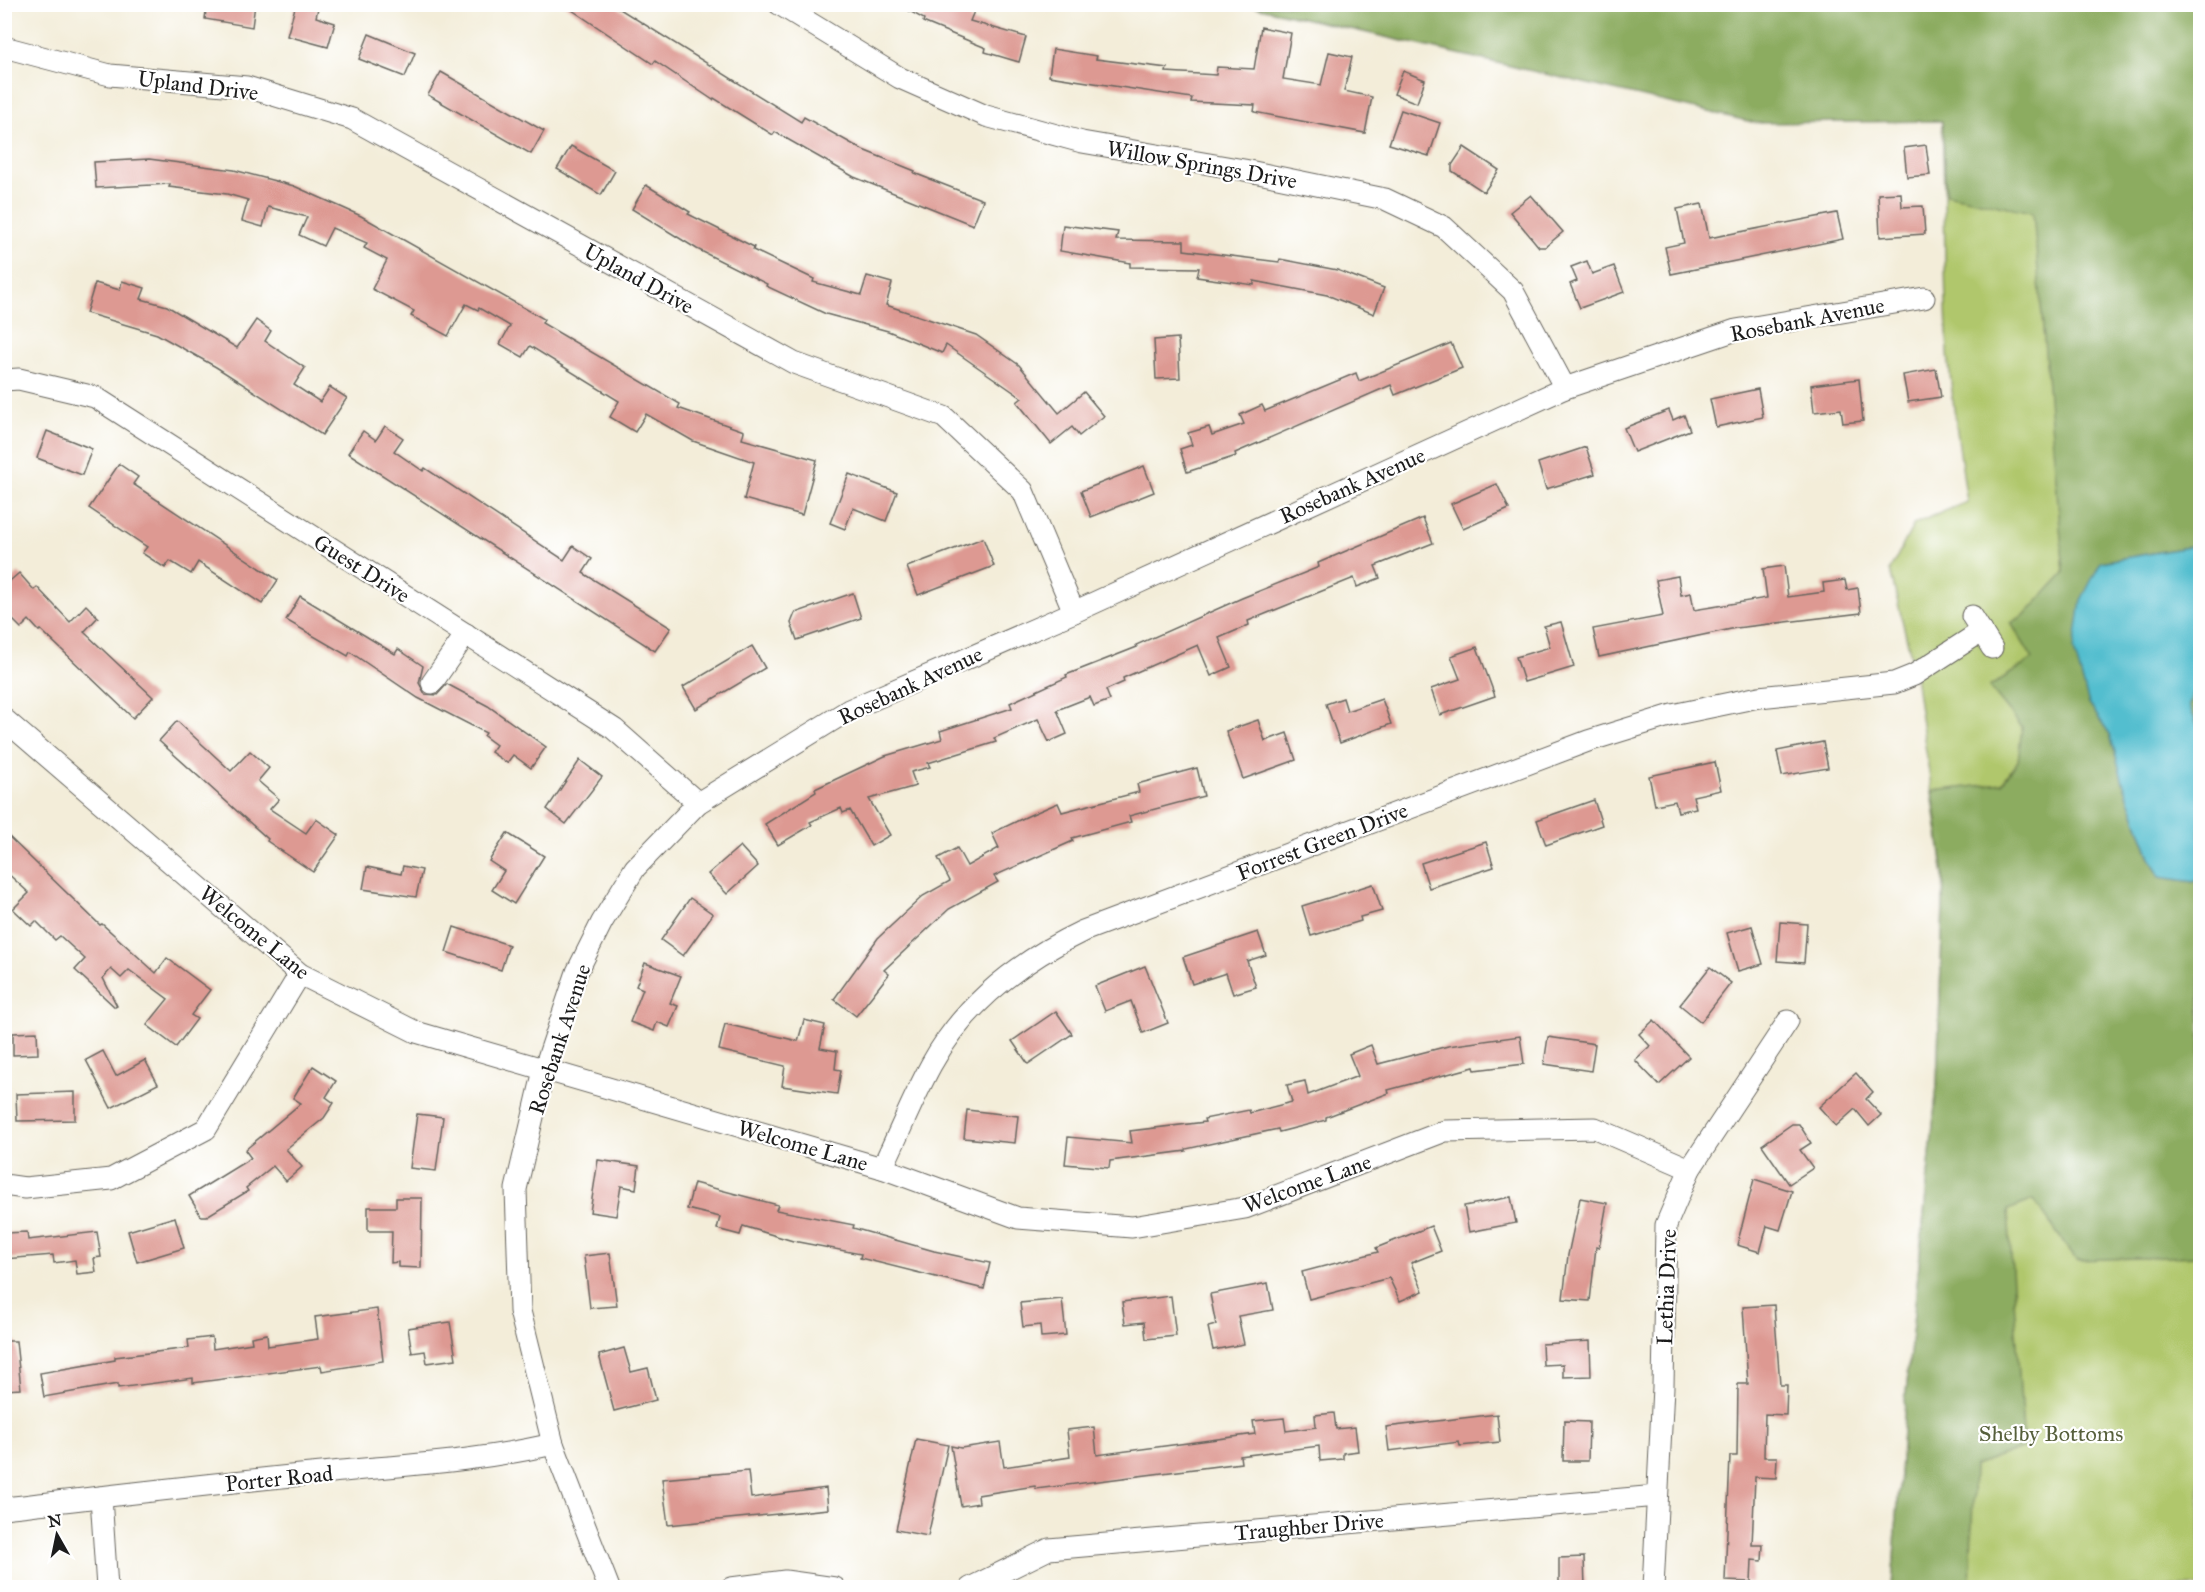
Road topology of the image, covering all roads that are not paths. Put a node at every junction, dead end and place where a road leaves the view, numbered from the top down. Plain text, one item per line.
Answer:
1 (779, 4) edge
2 (4, 47) edge
3 (1924, 298) dead end
4 (4, 380) edge
5 (1565, 388) junction
6 (1074, 612) junction
7 (1982, 631) dead end
8 (466, 634) junction
9 (432, 683) dead end
10 (4, 719) edge
11 (698, 802) junction
12 (300, 974) junction
13 (1788, 1020) dead end
14 (544, 1070) junction
15 (882, 1168) junction
16 (1690, 1169) junction
17 (4, 1185) edge
18 (553, 1444) junction
19 (1657, 1496) junction
20 (101, 1497) junction
21 (4, 1508) edge
22 (107, 1587) edge
23 (609, 1587) edge
24 (731, 1587) edge
25 (835, 1587) edge
26 (970, 1587) edge
27 (1653, 1587) edge

1 - 5 street, Willow Springs Drive
2 - 6 street, Upland Drive
3 - 5 street, Rosebank Avenue
4 - 8 street, Guest Drive
5 - 6 street, Rosebank Avenue
6 - 11 street, Rosebank Avenue
7 - 15 street, Forrest Green Drive
8 - 9 street
8 - 11 street, Guest Drive
10 - 12 street, Welcome Lane
11 - 14 street, Rosebank Avenue
12 - 14 street, Welcome Lane
12 - 17 street
13 - 16 street, Lethia Drive
14 - 15 street, Welcome Lane
14 - 18 street, Rosebank Avenue
15 - 16 street, Welcome Lane
16 - 19 street, Lethia Drive
18 - 20 street, Porter Road
18 - 23 street, Rosebank Avenue
19 - 26 street, Traughber Drive
19 - 27 street, Lethia Drive
20 - 21 street, Porter Road
20 - 22 street
24 - 25 street

